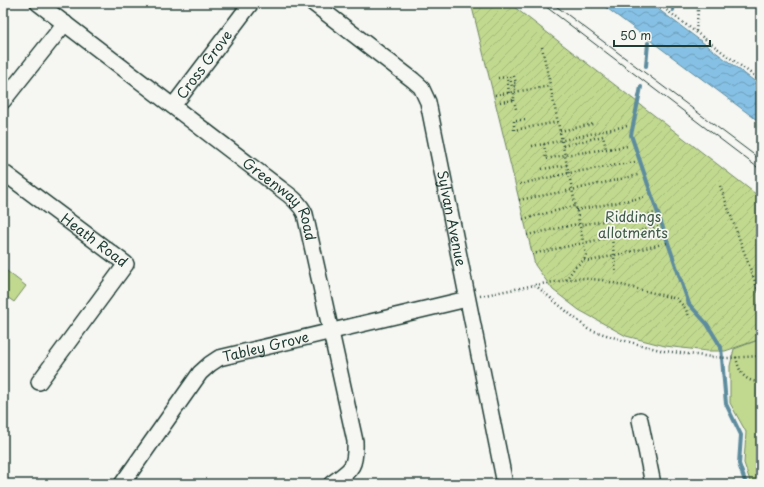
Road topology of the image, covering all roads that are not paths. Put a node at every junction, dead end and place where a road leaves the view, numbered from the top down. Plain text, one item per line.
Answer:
1 (38, 3) edge
2 (251, 3) edge
3 (313, 3) edge
4 (66, 23) junction
5 (3, 101) edge
6 (173, 106) junction
7 (3, 172) edge
8 (467, 298) junction
9 (331, 331) junction
10 (39, 382) dead end
11 (640, 420) dead end
12 (122, 484) edge
13 (331, 484) edge
14 (505, 484) edge
15 (653, 484) edge

1 - 4 street, Greenway Road
2 - 6 street, Cross Grove
3 - 8 street, Sylvan Avenue
4 - 5 street
4 - 6 street, Greenway Road
6 - 9 street, Greenway Road
7 - 10 street, Heath Road
8 - 9 street, Tabley Grove
8 - 14 street, Sylvan Avenue
9 - 12 street, Tabley Grove
9 - 13 street, Greenway Road
11 - 15 street

